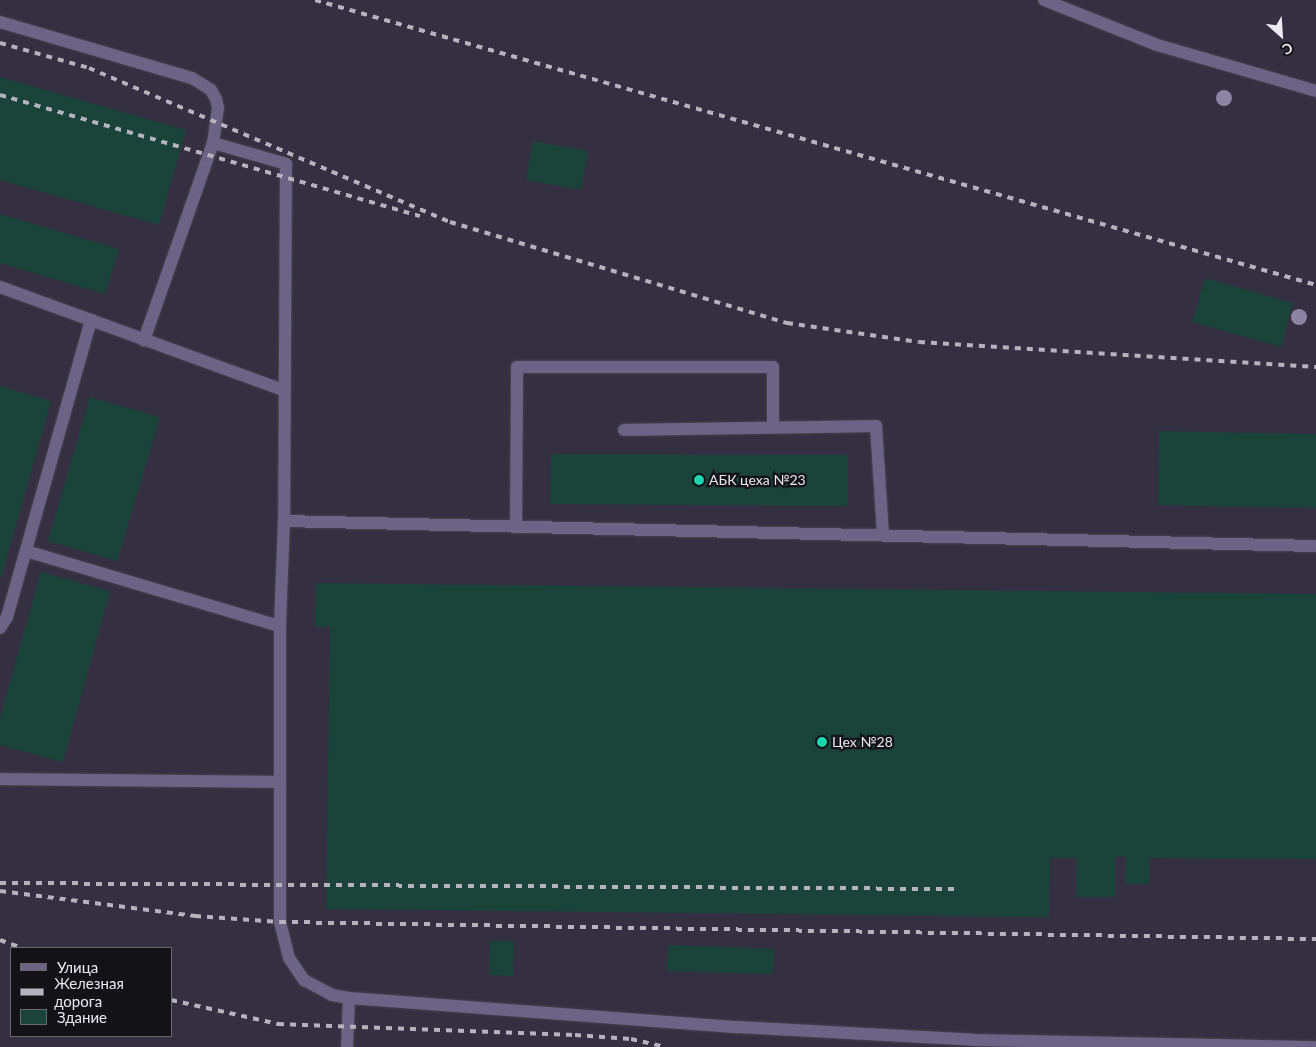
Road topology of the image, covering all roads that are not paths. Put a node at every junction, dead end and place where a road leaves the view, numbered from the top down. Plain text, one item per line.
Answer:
1 (1044, 0) edge
2 (0, 22) edge
3 (1316, 92) edge
4 (213, 143) junction
5 (0, 287) edge
6 (91, 320) junction
7 (144, 340) junction
8 (285, 391) junction
9 (773, 428) junction
10 (624, 430) dead end
11 (284, 521) junction
12 (516, 526) junction
13 (883, 535) junction
14 (1316, 546) edge
15 (26, 552) junction
16 (280, 626) junction
17 (0, 628) edge
18 (0, 779) edge
19 (280, 782) junction
20 (349, 998) junction
21 (974, 1044) edge
22 (1114, 1046) edge
23 (347, 1047) edge
24 (1316, 1047) edge

1 - 3 street
2 - 4 street
4 - 7 street
4 - 8 street
5 - 6 street
6 - 7 street
6 - 15 street
7 - 8 street
8 - 11 street
9 - 10 street
9 - 12 street
9 - 13 street
11 - 12 street
11 - 16 street
12 - 13 street
13 - 14 street
15 - 16 street
15 - 17 street
16 - 19 street
18 - 19 street
19 - 20 street
20 - 21 street
20 - 23 street
21 - 22 street
22 - 24 street

